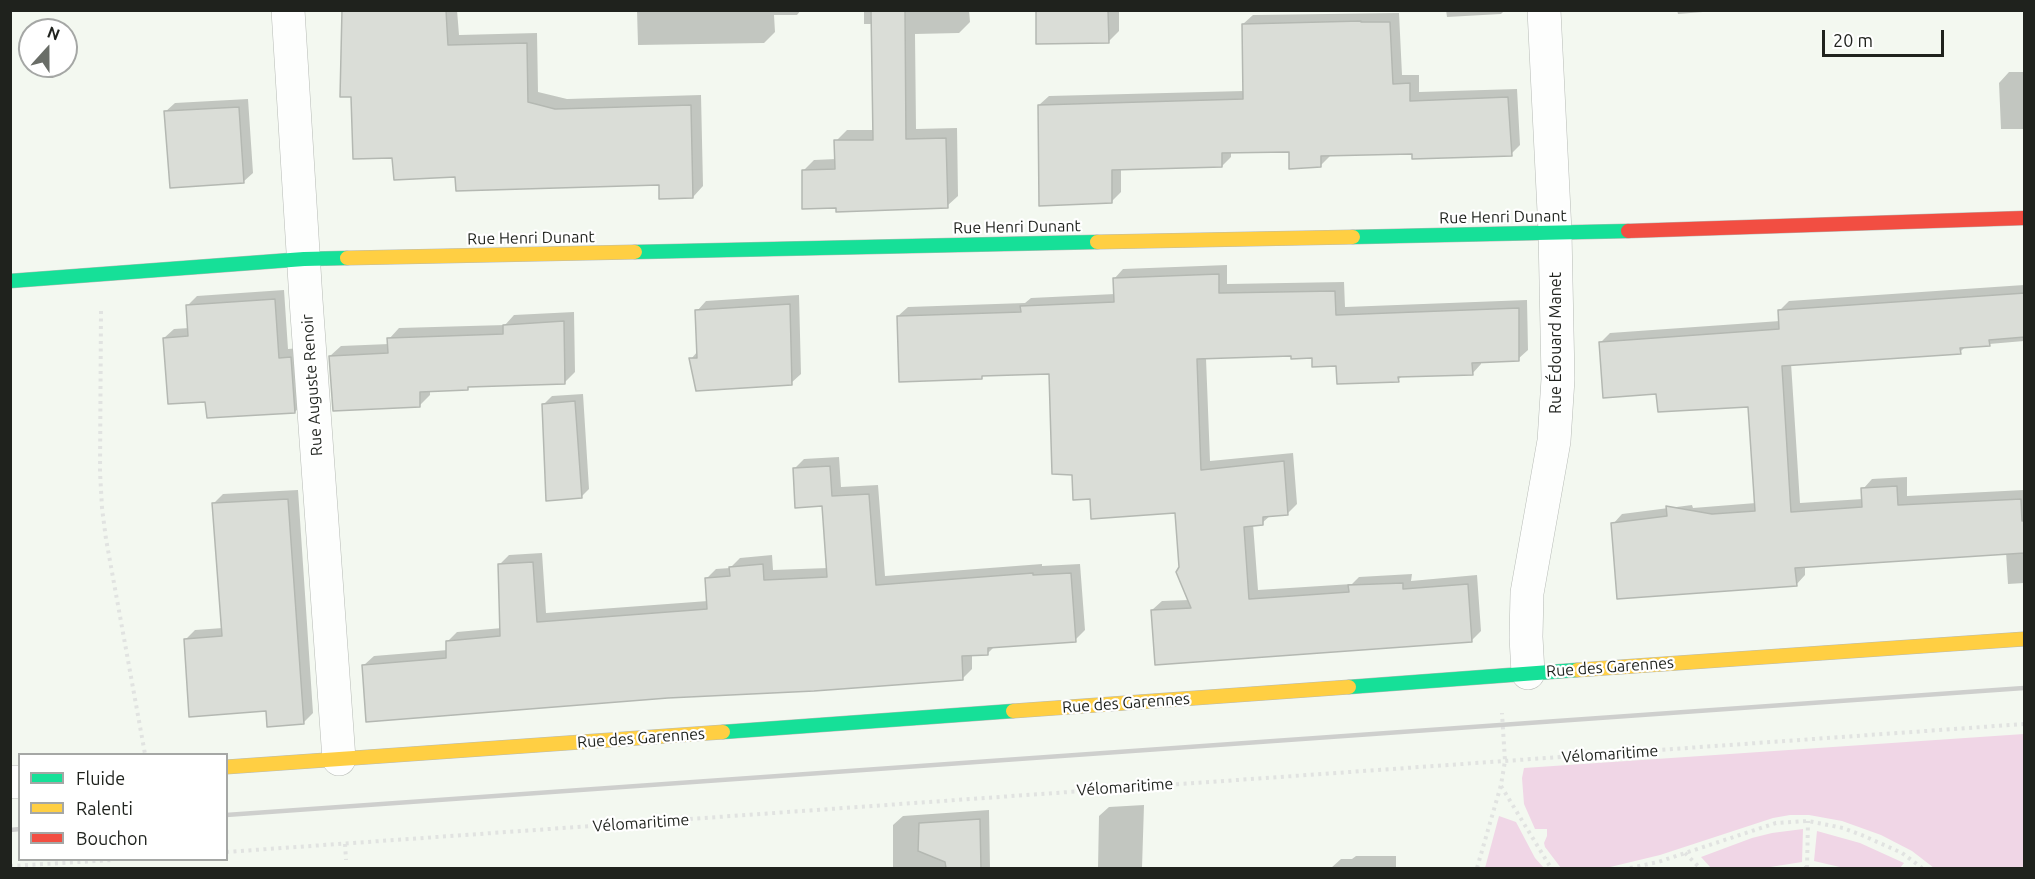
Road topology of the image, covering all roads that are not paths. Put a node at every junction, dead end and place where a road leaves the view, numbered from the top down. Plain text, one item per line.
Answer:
1 (288, 10) edge
2 (1544, 10) edge
3 (2025, 218) edge
4 (1555, 232) junction
5 (304, 259) junction
6 (10, 280) edge
7 (2025, 639) edge
8 (1528, 673) junction
9 (339, 759) junction
10 (228, 767) edge

1 - 5 street, Rue Auguste Renoir
2 - 4 street, Rue Édouard Manet
3 - 4 street, Rue Henri Dunant
4 - 5 street, Rue Henri Dunant
4 - 8 street, Rue Édouard Manet
5 - 6 street, Rue Henri Dunant
5 - 9 street, Rue Auguste Renoir
7 - 8 street, Rue des Garennes
8 - 9 street, Rue des Garennes
9 - 10 street, Rue des Garennes

